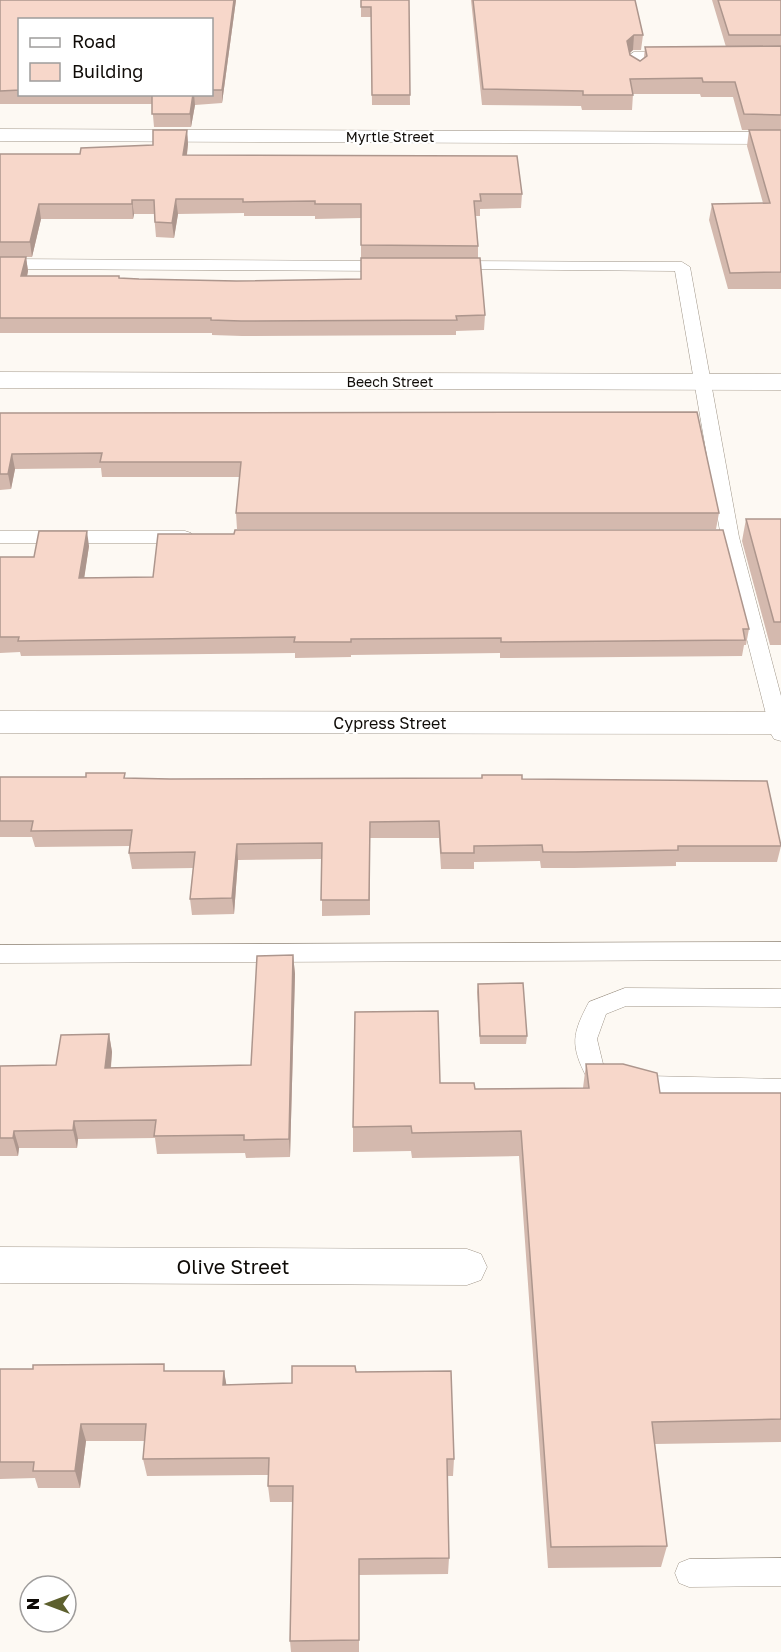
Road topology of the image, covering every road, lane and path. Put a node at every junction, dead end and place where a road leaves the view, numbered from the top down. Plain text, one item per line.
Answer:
1 (690, 56) edge
2 (637, 70) edge
3 (0, 135) edge
4 (781, 138) edge
5 (0, 264) edge
6 (407, 266) edge
7 (443, 266) edge
8 (0, 380) edge
9 (704, 381) junction
10 (781, 382) edge
11 (0, 537) edge
12 (203, 537) edge
13 (0, 722) edge
14 (780, 727) edge
15 (781, 951) edge
16 (0, 954) edge
17 (781, 998) edge
18 (781, 1089) edge
19 (0, 1265) edge
20 (467, 1267) dead end
21 (781, 1572) edge
22 (688, 1573) dead end

1 - 2 lane
3 - 4 street, Myrtle Street
5 - 6 lane
7 - 9 lane
8 - 9 street, Beech Street
9 - 10 street, Beech Street
9 - 14 lane
11 - 12 lane
13 - 14 street, Cypress Street
15 - 16 lane
17 - 18 lane
19 - 20 street, Olive Street
21 - 22 lane

